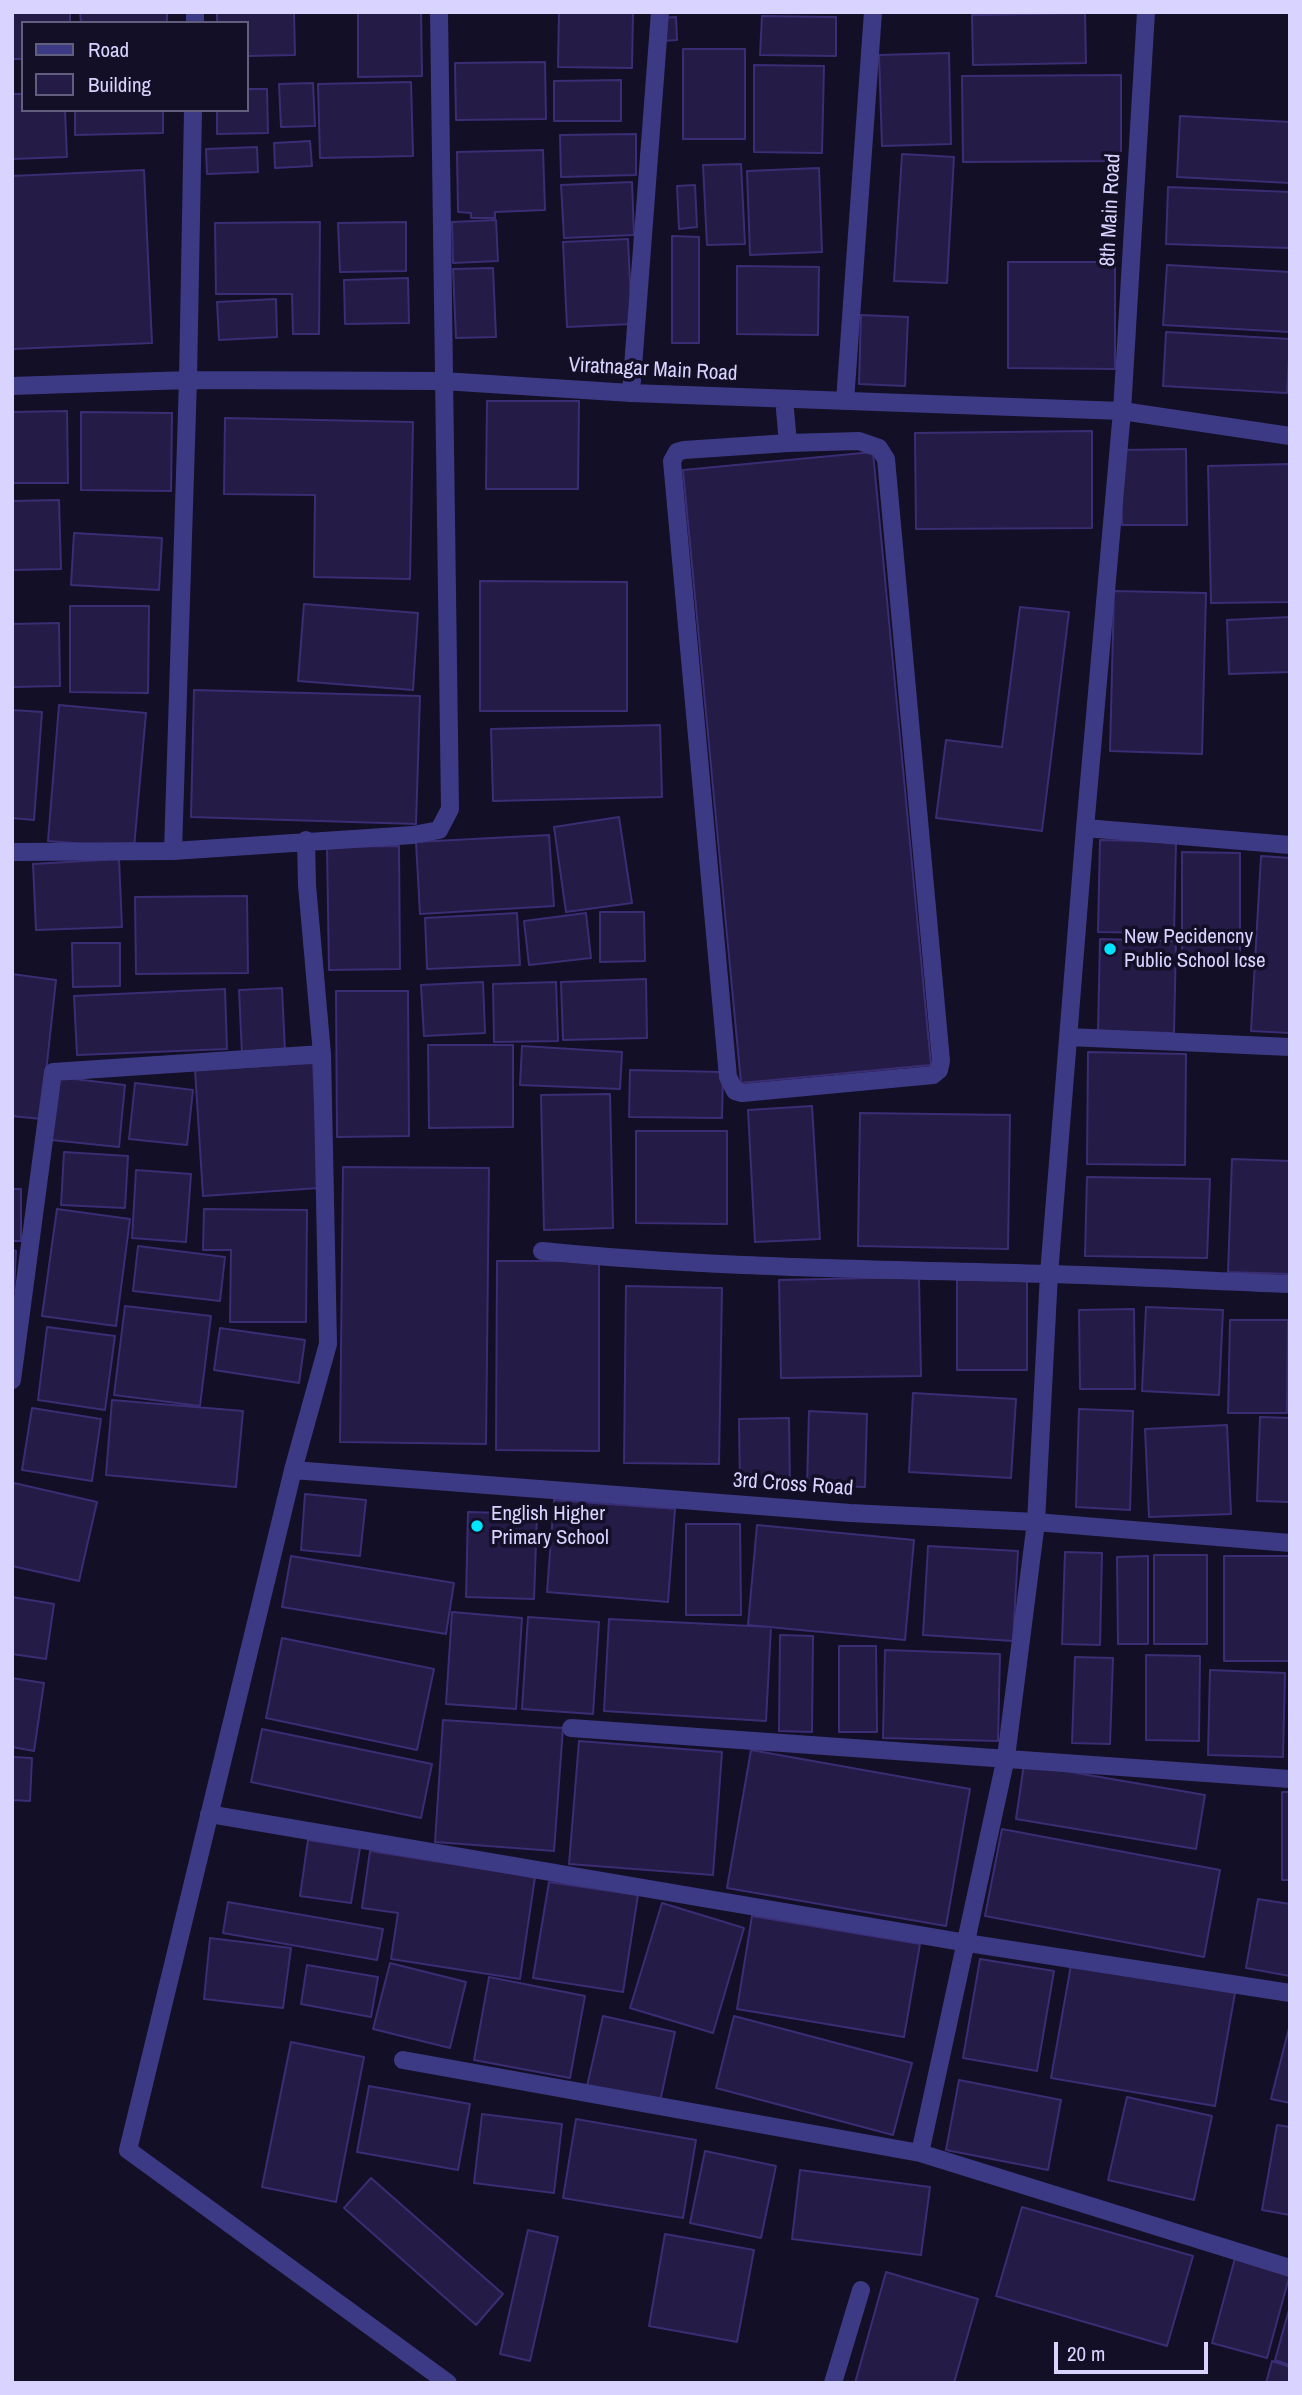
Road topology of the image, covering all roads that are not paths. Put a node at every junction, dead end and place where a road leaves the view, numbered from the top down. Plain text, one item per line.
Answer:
1 (439, 12) edge
2 (660, 12) edge
3 (873, 12) edge
4 (1146, 12) edge
5 (193, 112) edge
6 (188, 380) junction
7 (443, 381) junction
8 (12, 386) edge
9 (631, 393) junction
10 (784, 399) junction
11 (845, 401) junction
12 (1122, 411) junction
13 (1290, 436) edge
14 (788, 443) junction
15 (1085, 828) junction
16 (306, 840) junction
17 (1290, 845) edge
18 (173, 850) junction
19 (12, 852) edge
20 (1069, 1037) junction
21 (1290, 1047) edge
22 (322, 1054) junction
23 (542, 1251) dead end
24 (1049, 1274) junction
25 (1290, 1284) edge
26 (12, 1380) edge
27 (293, 1469) junction
28 (1036, 1522) junction
29 (1290, 1543) edge
30 (571, 1728) dead end
31 (1006, 1758) junction
32 (1290, 1779) edge
33 (209, 1814) junction
34 (967, 1943) junction
35 (1290, 1993) edge
36 (404, 2060) dead end
37 (920, 2153) junction
38 (1290, 2268) edge
39 (860, 2290) dead end
40 (448, 2383) edge
41 (833, 2383) edge

1 - 7 street
2 - 9 street
3 - 11 street
4 - 12 street, 8th Main Road
5 - 6 street
6 - 7 street, Viratnagar Main Road
6 - 8 street, Viratnagar Main Road
6 - 18 street
7 - 9 street, Viratnagar Main Road
7 - 16 street
9 - 10 street, Viratnagar Main Road
10 - 11 street, Viratnagar Main Road
10 - 14 street
11 - 12 street, Viratnagar Main Road
12 - 13 street, Viratnagar Main Road
12 - 15 street, 8th Main Road
14 - 14 street
15 - 17 street
15 - 20 street, 8th Main Road
16 - 18 street
16 - 22 street
18 - 19 street
20 - 21 street
20 - 24 street, 8th Main Road
22 - 26 street
22 - 27 street
23 - 24 street
24 - 25 street
24 - 28 street, 8th Main Road
27 - 28 street, 3rd Cross Road
27 - 33 street
28 - 29 street, 3rd Cross Road
28 - 31 street, 8th Main Road
30 - 31 street
31 - 32 street
31 - 34 street, 8th Main Road
33 - 34 street
33 - 40 street
34 - 35 street
34 - 37 street, 8th Main Road
36 - 37 street
37 - 38 street
39 - 41 street

